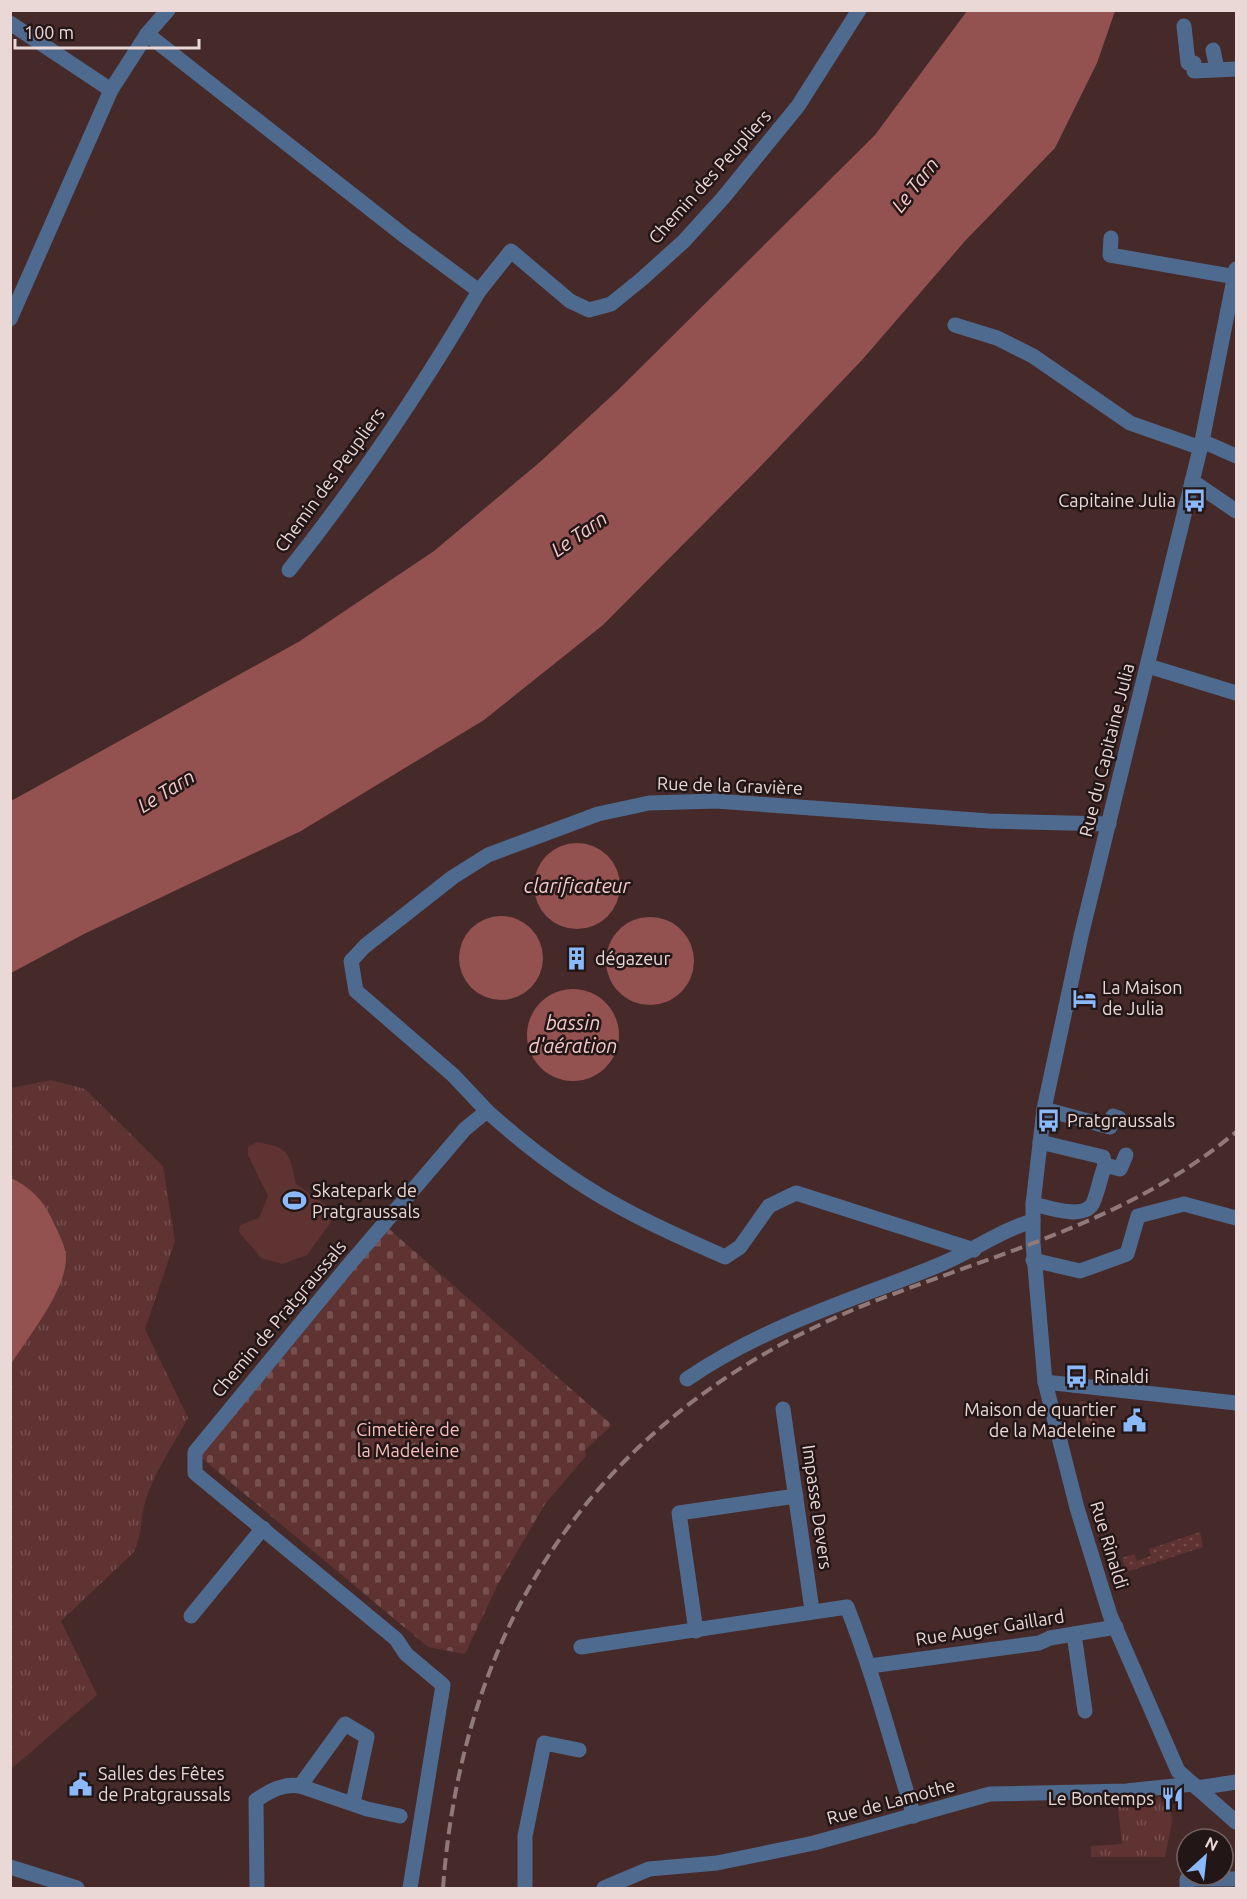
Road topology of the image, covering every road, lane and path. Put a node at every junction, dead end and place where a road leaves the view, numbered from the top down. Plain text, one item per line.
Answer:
1 (168, 10) edge
2 (858, 10) edge
3 (10, 23) edge
4 (1184, 26) dead end
5 (147, 34) junction
6 (1213, 50) dead end
7 (1217, 69) junction
8 (1236, 69) edge
9 (111, 90) junction
10 (1111, 238) dead end
11 (1236, 273) edge
12 (479, 291) junction
13 (10, 319) edge
14 (955, 325) dead end
15 (1201, 445) junction
16 (1236, 456) edge
17 (1192, 481) junction
18 (1236, 511) edge
19 (289, 570) dead end
20 (1148, 666) junction
21 (1236, 693) edge
22 (1109, 824) junction
23 (1044, 1109) junction
24 (488, 1111) junction
25 (1119, 1118) dead end
26 (1040, 1142) junction
27 (1126, 1155) dead end
28 (1105, 1165) junction
29 (1034, 1204) junction
30 (1236, 1218) edge
31 (1033, 1221) junction
32 (1033, 1243) joint
33 (974, 1250) junction
34 (1033, 1260) junction
35 (687, 1379) dead end
36 (1045, 1382) junction
37 (1236, 1403) edge
38 (783, 1409) dead end
39 (796, 1496) junction
40 (263, 1528) junction
41 (812, 1610) junction
42 (191, 1616) dead end
43 (1116, 1627) junction
44 (696, 1631) junction
45 (1074, 1634) junction
46 (581, 1647) dead end
47 (870, 1666) junction
48 (1085, 1711) dead end
49 (579, 1750) dead end
50 (1236, 1782) edge
51 (300, 1786) junction
52 (1195, 1786) junction
53 (353, 1803) junction
54 (400, 1816) dead end
55 (914, 1816) junction
56 (1236, 1822) edge
57 (10, 1867) edge
58 (1236, 1879) edge
59 (77, 1888) edge
60 (257, 1888) edge
61 (410, 1888) edge
62 (525, 1888) edge
63 (604, 1888) edge
64 (1187, 1888) edge

1 - 5 street
2 - 12 street, Chemin des Peupliers
3 - 9 street
4 - 7 street
5 - 9 street
5 - 12 street
6 - 7 street
7 - 8 street
9 - 13 street
10 - 11 street
11 - 15 street, Rue du Capitaine Julia
12 - 19 street, Chemin des Peupliers
14 - 15 street
15 - 16 street
15 - 17 street, Rue du Capitaine Julia
17 - 18 street
17 - 20 street, Rue du Capitaine Julia
20 - 21 street
20 - 22 street, Rue du Capitaine Julia
22 - 23 street, Rue du Capitaine Julia
22 - 24 street, Rue de la Gravière
23 - 25 street
23 - 26 street, Rue du Capitaine Julia
24 - 33 street
24 - 40 street, Chemin de Pratgraussals
26 - 28 street
26 - 29 street, Rue du Capitaine Julia
27 - 28 street
28 - 29 street
29 - 31 street, Rue du Capitaine Julia
30 - 34 street
31 - 32 street, Rue du Capitaine Julia
31 - 33 street
32 - 34 street, Rue Rinaldi
33 - 35 street
34 - 36 street, Rue Rinaldi
36 - 37 street
36 - 43 street, Rue Rinaldi
38 - 39 street, Impasse Devers
39 - 41 street, Impasse Devers
39 - 44 street
40 - 42 street
40 - 61 street, Chemin de Pratgraussals
41 - 44 street
41 - 47 street
43 - 45 street, Rue Auger Gaillard
43 - 52 street, Rue Rinaldi
44 - 46 street
45 - 47 street, Rue Auger Gaillard
45 - 48 street
47 - 55 street
49 - 62 street
50 - 52 street, Rue de Lamothe
51 - 53 street
51 - 53 street
51 - 60 street
52 - 55 street, Rue de Lamothe
52 - 56 street, Rue Rinaldi
53 - 54 street
55 - 63 street, Rue de Lamothe
57 - 59 street
58 - 64 street

